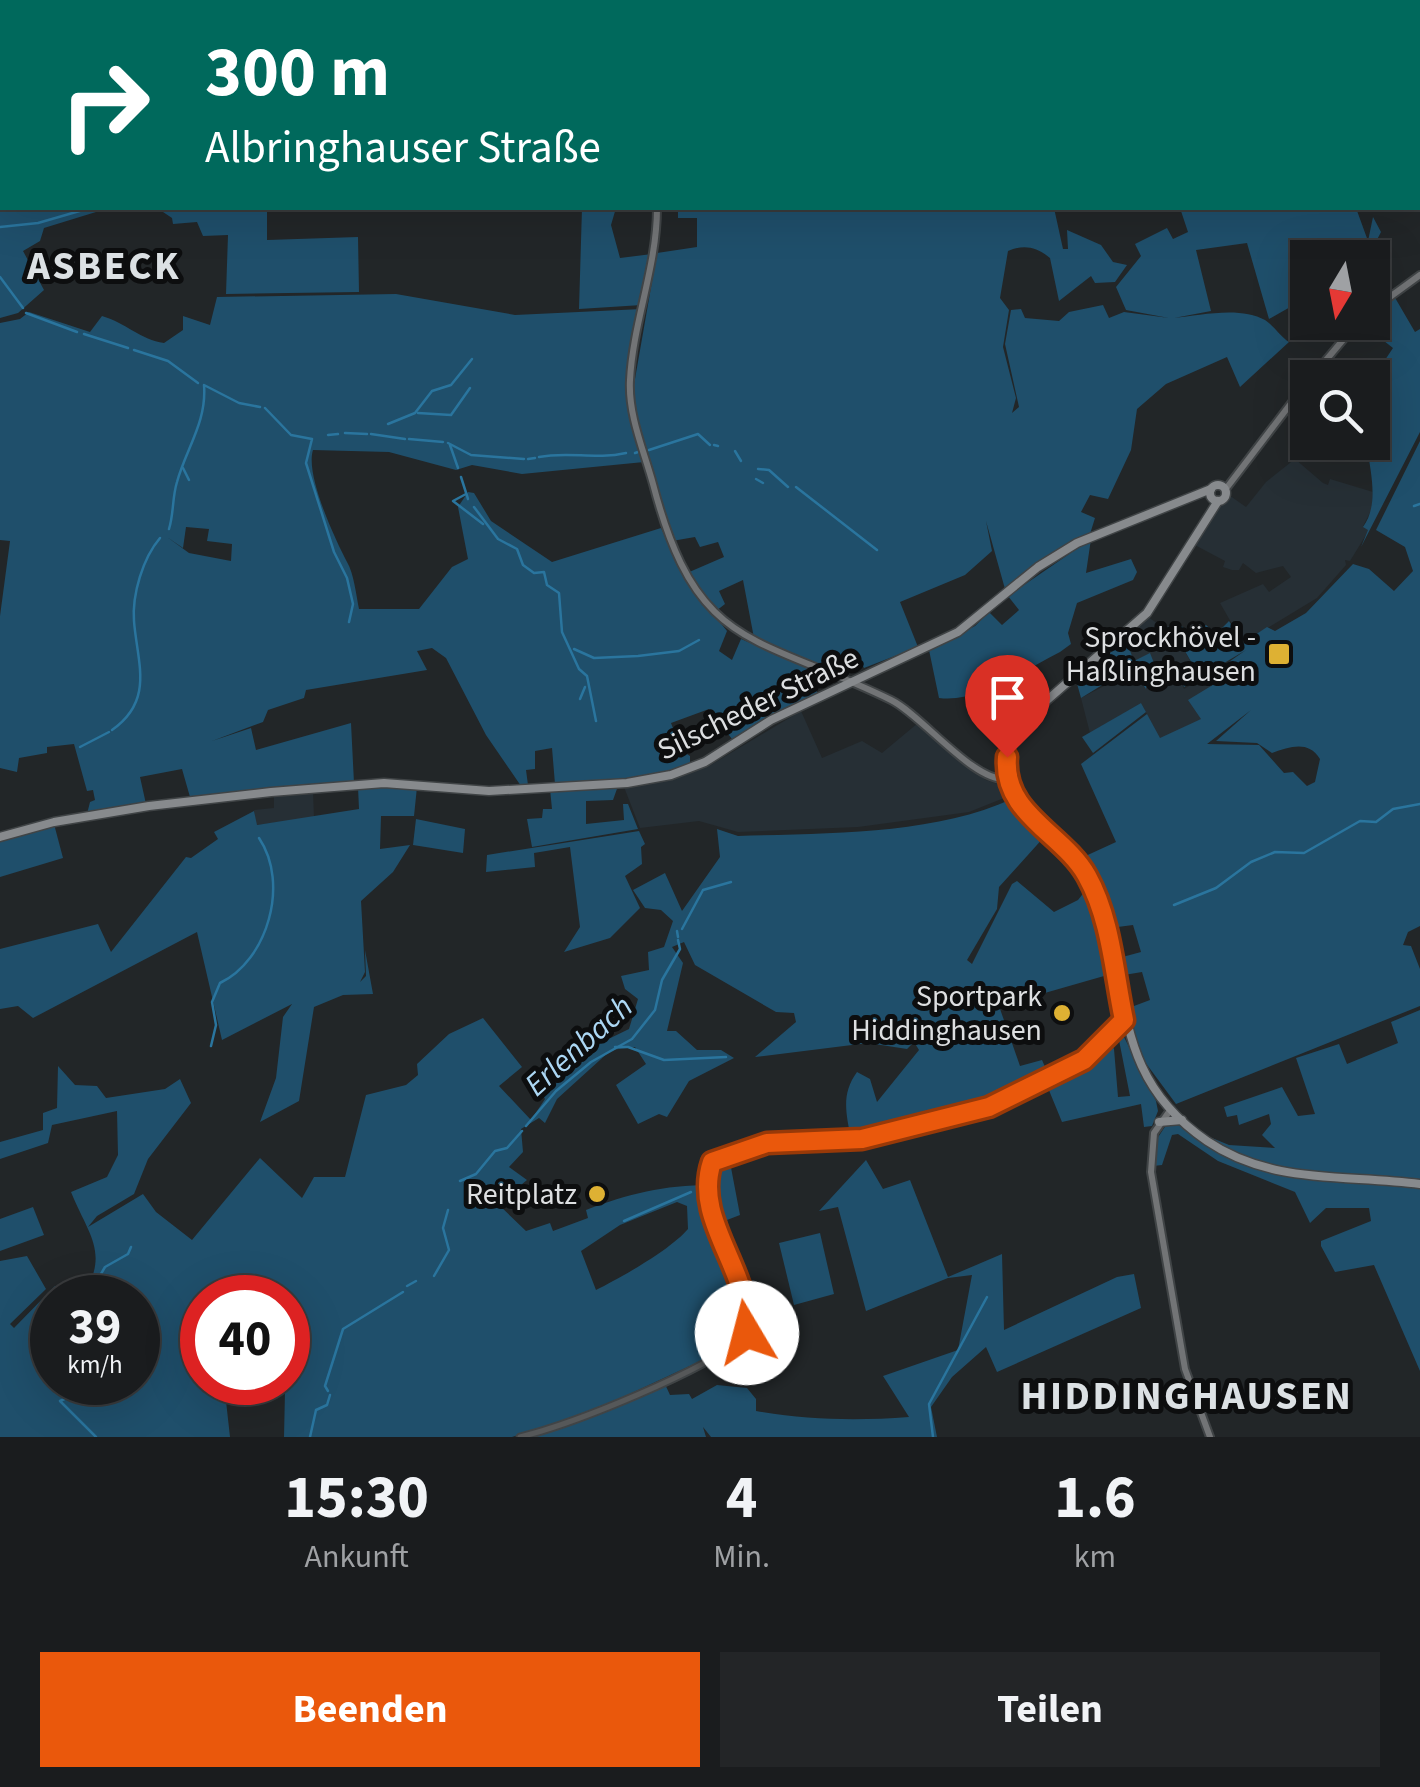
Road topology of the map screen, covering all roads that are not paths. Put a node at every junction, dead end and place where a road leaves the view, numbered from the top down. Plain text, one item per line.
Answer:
1 (657, 210) edge
2 (1420, 275) edge
3 (1390, 297) edge
4 (1343, 340) edge
5 (1325, 360) edge
6 (1290, 403) edge
7 (1216, 493) junction
8 (868, 676) junction
9 (853, 683) junction
10 (866, 689) junction
11 (1008, 779) junction
12 (0, 837) edge
13 (1124, 1020) junction
14 (1161, 1098) junction
15 (1171, 1109) junction
16 (1160, 1120) junction
17 (1182, 1120) junction
18 (1420, 1184) edge
19 (520, 1437) edge
20 (1210, 1437) edge

1 - 9 main road
2 - 3 main road
4 - 5 main road
6 - 7 main road
7 - 8 main road, Silscheder Straße
7 - 11 main road
8 - 9 main road, Silscheder Straße
8 - 10 main road
9 - 10 main road
9 - 12 main road, Silscheder Straße
10 - 11 main road
11 - 13 main road
13 - 14 main road
13 - 19 street
14 - 15 main road
14 - 16 main road
15 - 16 main road
15 - 17 main road
16 - 17 main road
16 - 20 main road
17 - 18 main road

